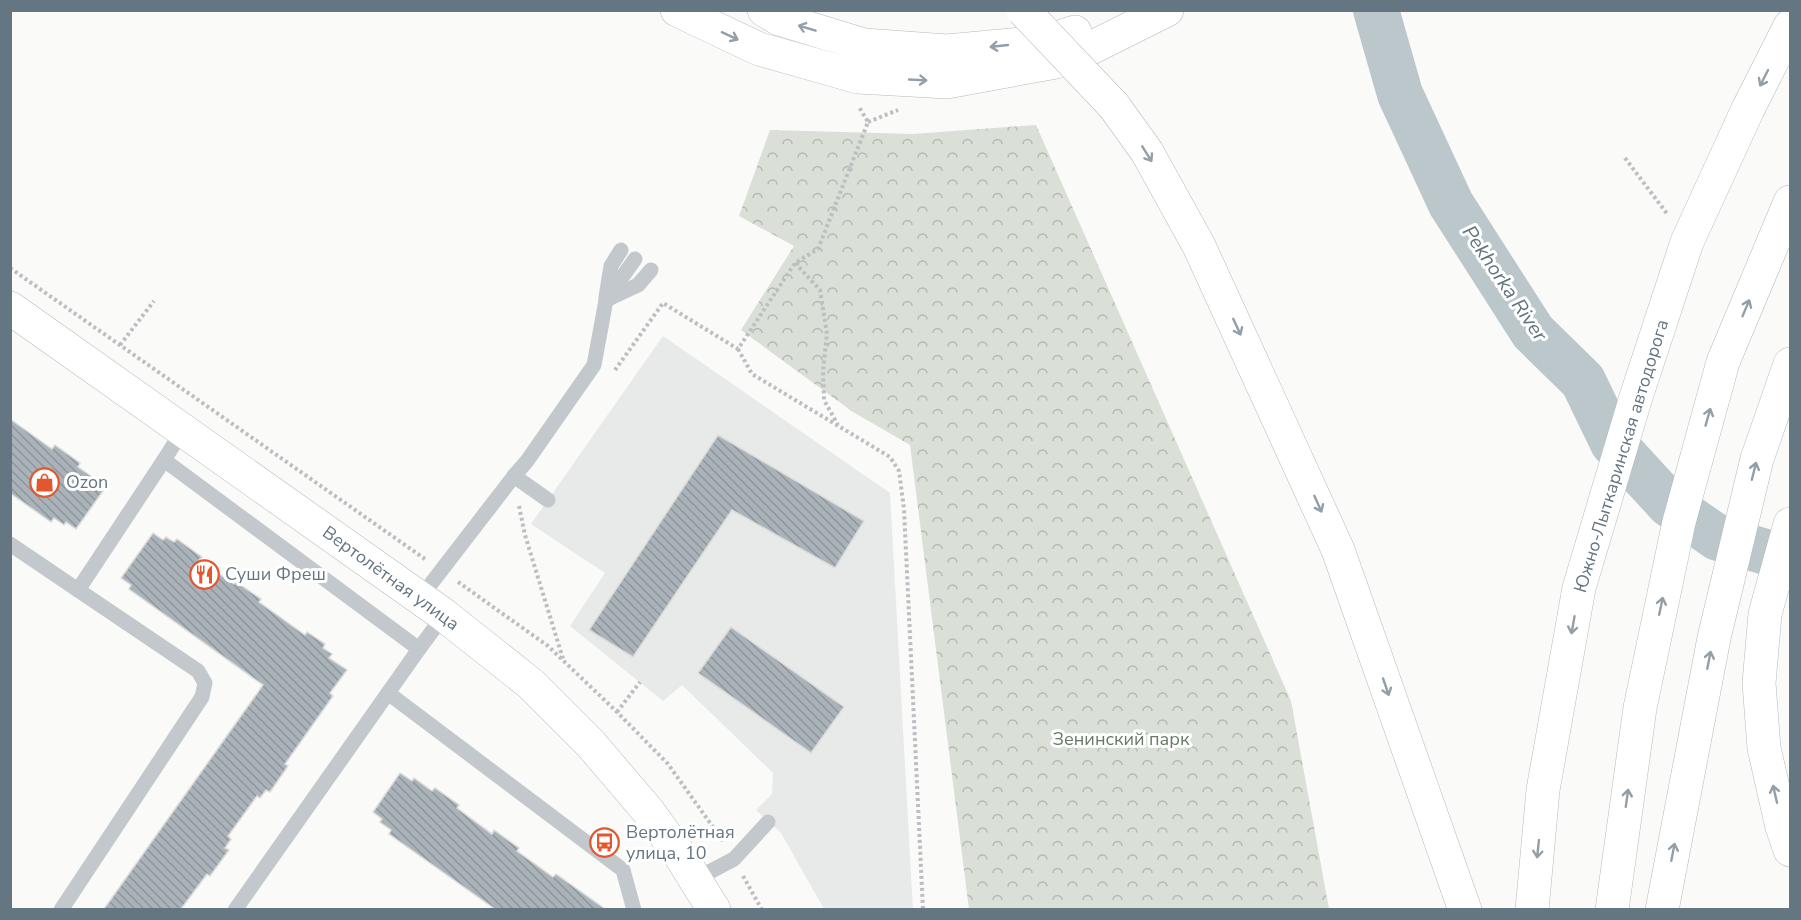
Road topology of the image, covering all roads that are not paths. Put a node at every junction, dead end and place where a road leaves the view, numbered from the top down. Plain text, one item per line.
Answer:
1 (677, 10) edge
2 (764, 10) edge
3 (1023, 10) edge
4 (1136, 10) edge
5 (1167, 10) edge
6 (1791, 26) edge
7 (1791, 202) edge
8 (621, 250) dead end
9 (635, 259) dead end
10 (651, 270) dead end
11 (606, 300) junction
12 (10, 308) edge
13 (1791, 364) edge
14 (183, 430) junction
15 (164, 460) junction
16 (514, 476) junction
17 (548, 500) dead end
18 (1791, 524) edge
19 (10, 544) edge
20 (78, 590) junction
21 (432, 606) junction
22 (419, 649) junction
23 (388, 693) junction
24 (768, 822) dead end
25 (1791, 850) edge
26 (696, 879) junction
27 (1612, 903) edge
28 (62, 909) edge
29 (235, 909) edge
30 (634, 909) edge
31 (714, 909) edge
32 (1465, 909) edge
33 (1532, 909) edge
34 (1662, 909) edge

1 -> 5 main road
4 -> 2 main road
3 -> 32 main road, bridge
6 -> 33 main road, Южно-Лыткаринская автодорога
27 -> 7 main road
8 - 11 lane
9 - 11 lane
10 - 11 lane
11 - 16 lane
12 - 14 main road, Вертолётная улица
34 -> 13 main road
14 - 15 lane
14 - 21 main road, Вертолётная улица
15 - 20 lane
15 - 22 lane
16 - 17 lane
16 - 21 lane
25 -> 18 main road
19 - 20 lane
20 - 28 lane
21 - 22 lane
21 - 26 main road, Вертолётная улица
22 - 23 lane
23 - 29 lane
23 - 30 lane
24 - 26 lane
26 - 31 main road, Вертолётная улица

